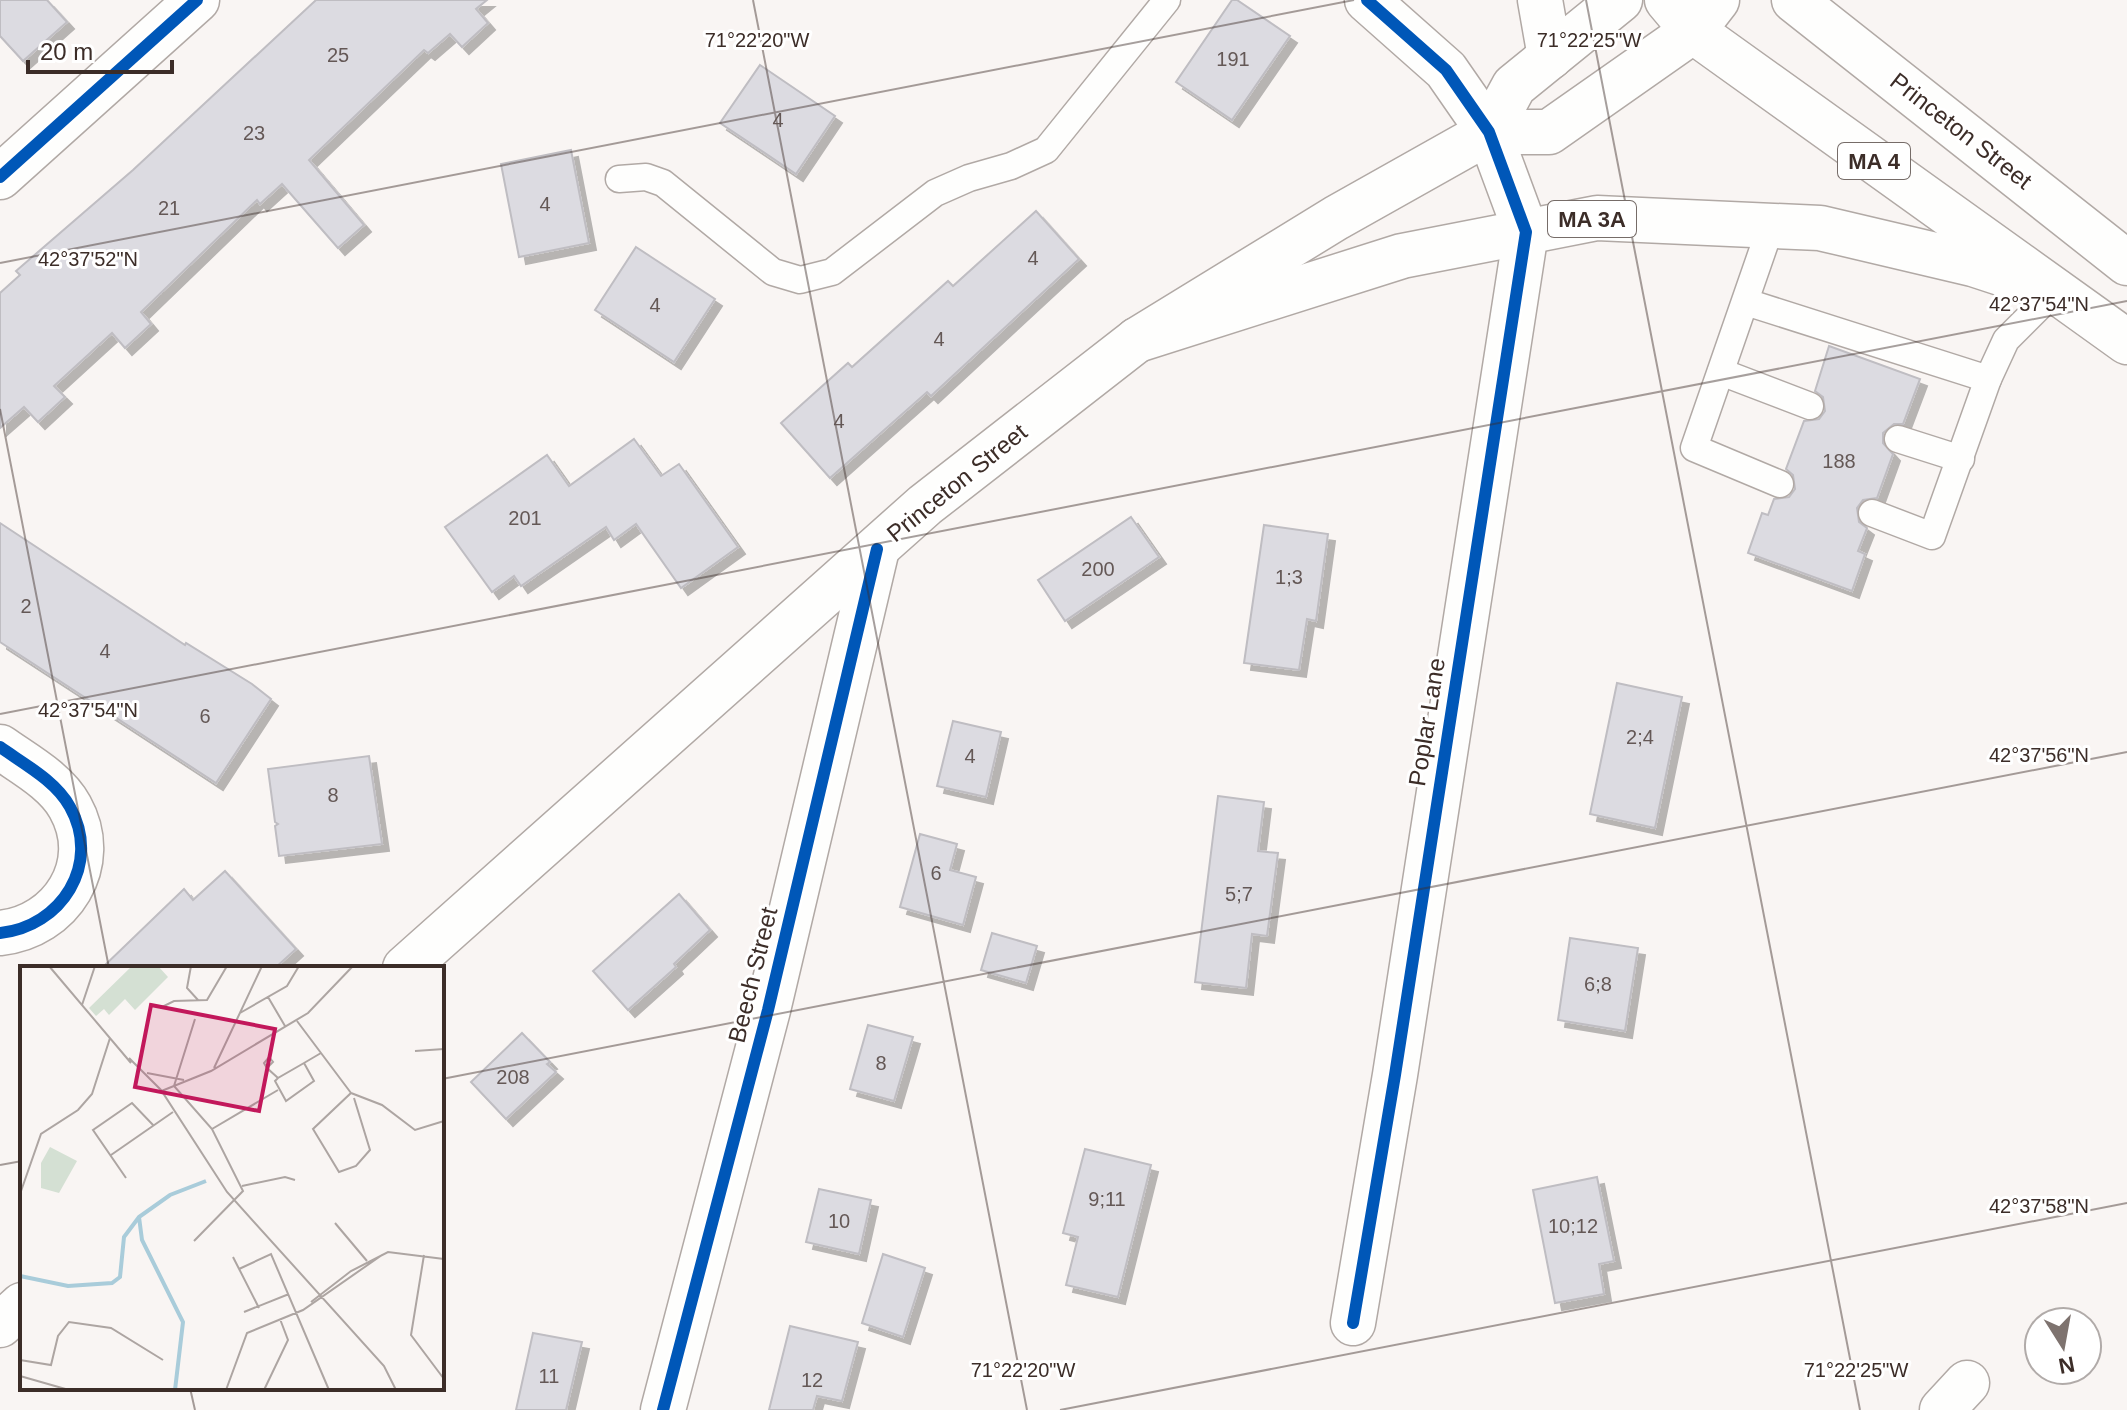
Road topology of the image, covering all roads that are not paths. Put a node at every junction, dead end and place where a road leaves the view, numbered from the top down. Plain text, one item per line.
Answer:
1 (197, 0) edge
2 (1167, 0) edge
3 (1367, 0) edge
4 (1540, 0) edge
5 (1620, 0) edge
6 (1794, 0) edge
7 (1692, 10) edge
8 (1550, 57) junction
9 (1489, 132) junction
10 (0, 177) edge
11 (619, 179) dead end
12 (1771, 226) junction
13 (1526, 232) junction
14 (2127, 263) edge
15 (2055, 291) junction
16 (1746, 302) junction
17 (1137, 340) junction
18 (2127, 342) edge
19 (1721, 372) junction
20 (1988, 379) junction
21 (1810, 406) dead end
22 (1898, 439) dead end
23 (1961, 459) junction
24 (1780, 484) dead end
25 (1872, 513) dead end
26 (877, 549) junction
27 (0, 747) edge
28 (0, 933) edge
29 (407, 966) edge
30 (20, 1307) edge
31 (1353, 1323) dead end
32 (0, 1325) edge
33 (663, 1410) edge

1 - 10 main road
2 - 11 lane
3 - 9 main road, Poplar Lane
4 - 8 main road
5 - 8 main road
6 - 14 main road, Princeton Street
7 - 9 main road, Princeton Street
7 - 15 main road, Princeton Street / MA 4
8 - 9 main road
9 - 13 main road, Poplar Lane
9 - 17 main road, Princeton Street / MA 3A
12 - 13 main road, MA 3A
12 - 15 main road, MA 3A
12 - 16 lane
13 - 17 main road, MA 3A
13 - 31 main road, Poplar Lane
15 - 18 main road, Princeton Street / MA 3A
15 - 20 lane
16 - 19 lane
16 - 20 lane
17 - 26 main road, Princeton Street / MA 3A
19 - 21 lane
19 - 24 lane
20 - 23 lane
22 - 23 lane
23 - 25 lane
26 - 29 main road, Princeton Street / MA 3A
26 - 33 main road, Beech Street
27 - 28 main road
30 - 32 main road

